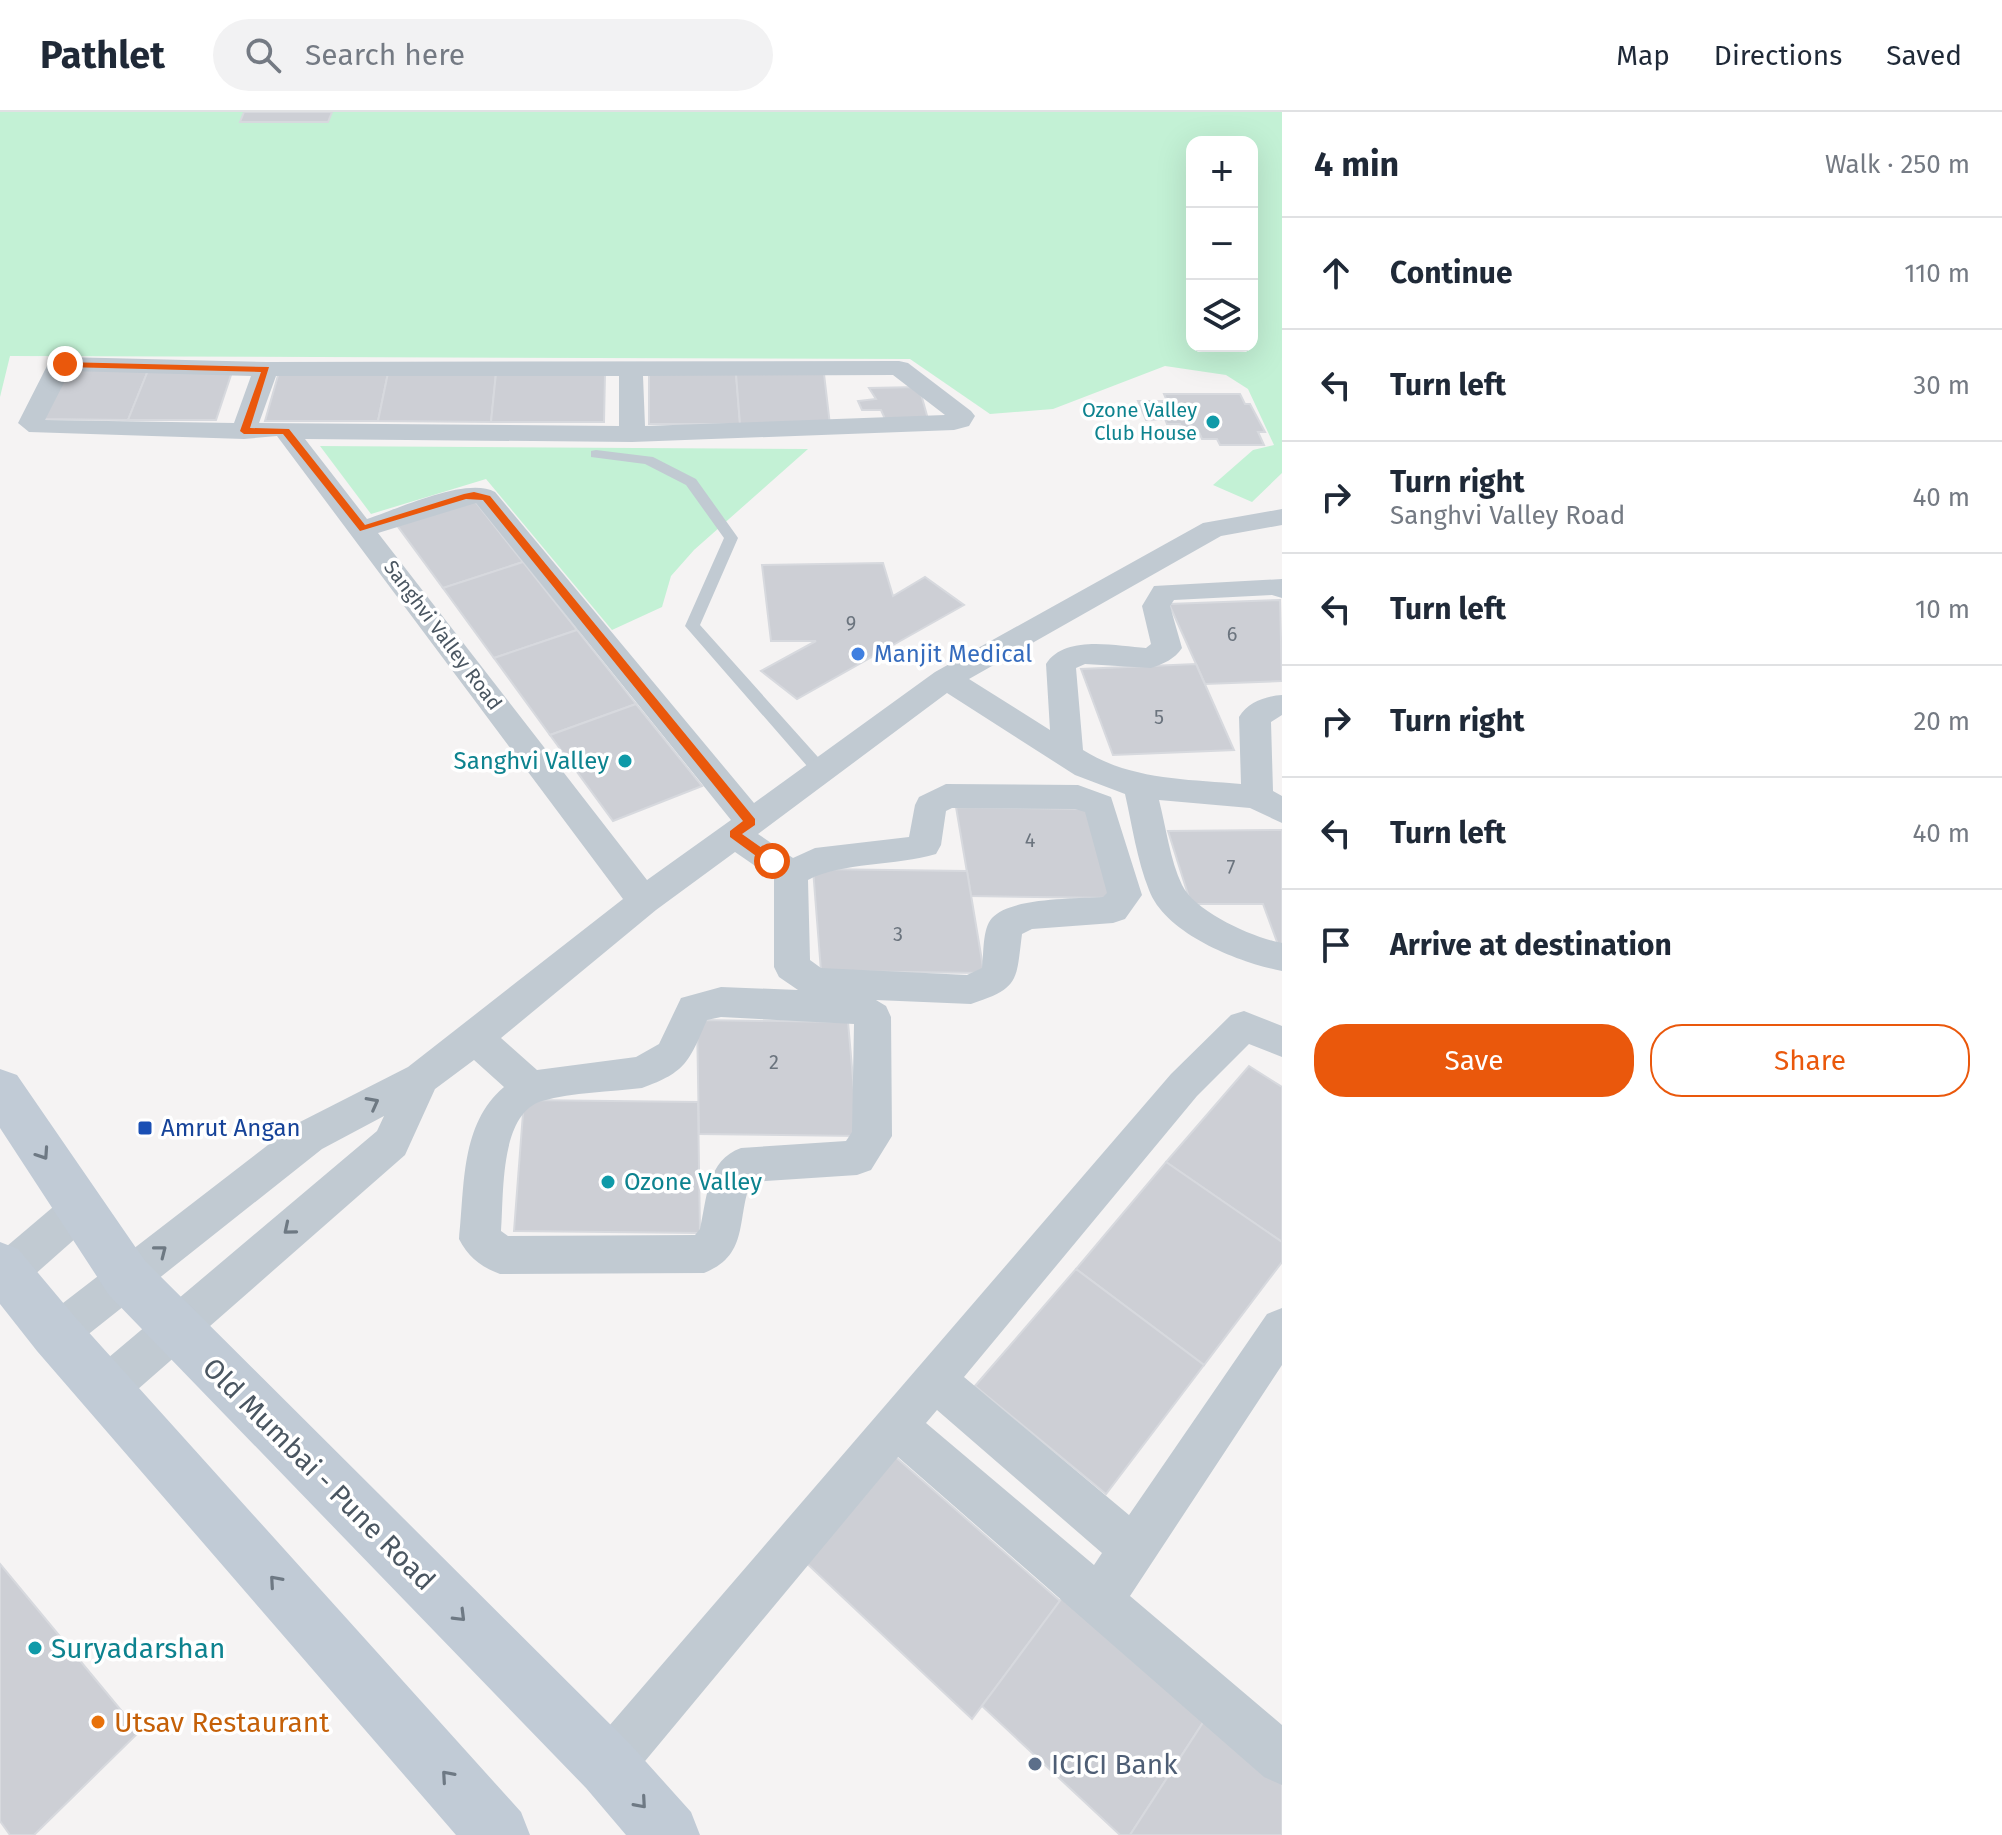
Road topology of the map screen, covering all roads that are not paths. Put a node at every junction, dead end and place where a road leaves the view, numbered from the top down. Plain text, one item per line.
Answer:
1 (631, 367) junction
2 (840, 367) junction
3 (266, 369) junction
4 (853, 426) junction
5 (244, 431) junction
6 (286, 431) junction
7 (632, 434) junction
8 (596, 454) dead end
9 (1282, 517) edge
10 (363, 529) junction
11 (1172, 553) junction
12 (1221, 589) junction
13 (1282, 589) edge
14 (946, 679) junction
15 (1282, 705) edge
16 (1067, 754) junction
17 (820, 770) junction
18 (1139, 787) junction
19 (1270, 804) edge
20 (742, 828) junction
21 (791, 874) junction
22 (644, 901) junction
23 (1282, 957) edge
24 (475, 1038) junction
25 (1282, 1042) edge
26 (421, 1078) junction
27 (530, 1087) junction
28 (0, 1089) edge
29 (80, 1209) junction
30 (2, 1273) edge
31 (127, 1278) junction
32 (173, 1327) junction
33 (1282, 1328) edge
34 (56, 1334) junction
35 (936, 1381) junction
36 (105, 1389) junction
37 (897, 1427) junction
38 (1133, 1549) junction
39 (1098, 1601) junction
40 (1282, 1759) edge
41 (608, 1766) junction
42 (498, 1835) edge
43 (668, 1835) edge

1 - 2 street
1 - 3 street
1 - 7 street
2 - 4 street
2 - 4 street
3 - 5 street
3 - 5 street
4 - 7 street
5 - 6 street
6 - 7 street
6 - 10 street, Sanghvi Valley Road
8 - 17 lane
9 - 11 street
10 - 20 street
10 - 22 street, Sanghvi Valley Road
11 - 12 street
11 - 14 street
12 - 13 street
12 - 16 street
14 - 16 street
14 - 17 street
15 - 19 street
16 - 18 street
17 - 20 street
18 - 19 street
18 - 23 street
20 - 21 street
20 - 22 street
21 - 21 street
22 - 24 street
24 - 26 street
24 - 27 street
25 - 35 street
31 -> 26 street
26 -> 32 street
27 - 27 street
28 -> 29 main road, Old Mumbai - Pune Road
29 - 30 street
29 - 31 main road, Old Mumbai - Pune Road
30 - 34 main road
31 - 32 main road, Old Mumbai - Pune Road
31 - 34 street
32 - 36 street
32 -> 41 main road, Old Mumbai - Pune Road
33 - 38 street
34 - 36 main road
35 - 37 street
35 - 38 street
42 -> 36 main road
37 - 39 street
37 - 41 street
38 - 39 street
39 - 40 street
41 -> 43 main road, Old Mumbai - Pune Road

